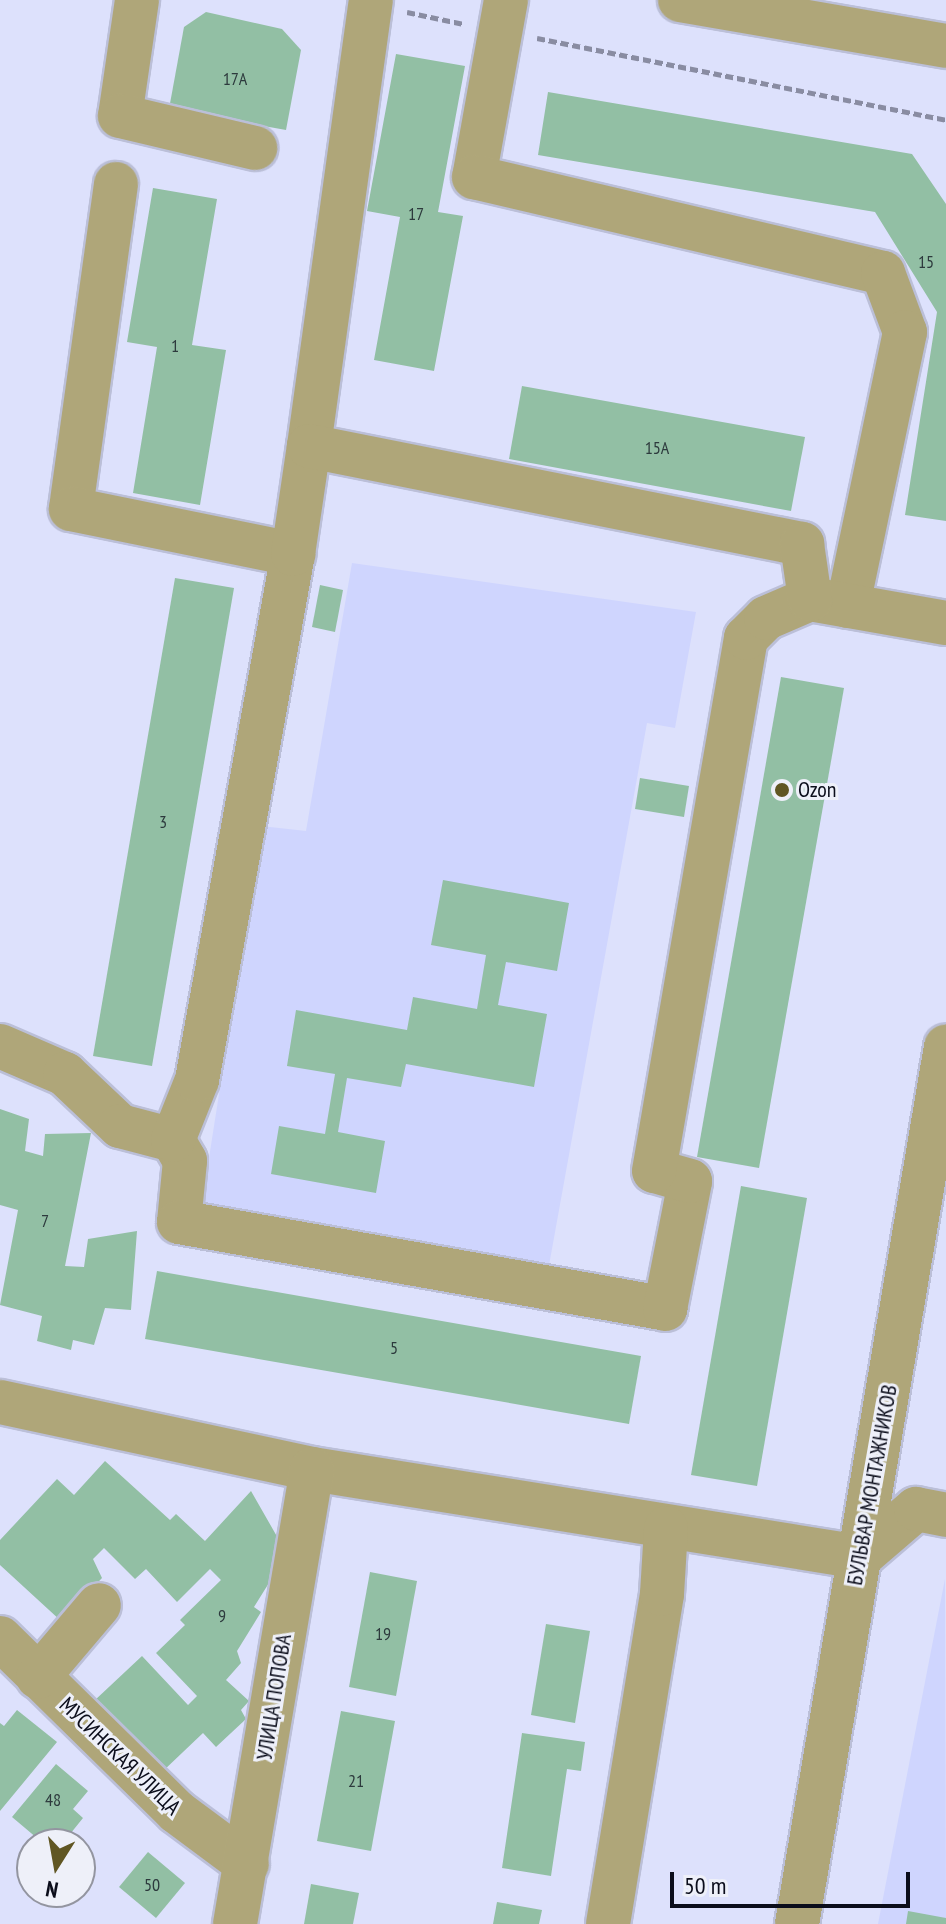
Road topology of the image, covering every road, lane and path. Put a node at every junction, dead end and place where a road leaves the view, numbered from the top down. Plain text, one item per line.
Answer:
1 (137, 0) edge
2 (680, 0) edge
3 (370, 2) edge
4 (503, 15) edge
5 (946, 46) edge
6 (946, 120) edge
7 (255, 148) dead end
8 (116, 184) dead end
9 (309, 446) junction
10 (293, 554) junction
11 (829, 602) junction
12 (946, 623) edge
13 (0, 1046) edge
14 (945, 1062) edge
15 (173, 1140) junction
16 (0, 1402) edge
17 (312, 1469) junction
18 (946, 1515) edge
19 (666, 1528) junction
20 (860, 1557) junction
21 (99, 1605) dead end
22 (0, 1638) edge
23 (38, 1677) junction
24 (247, 1864) junction
25 (235, 1924) edge
26 (608, 1924) edge
27 (797, 1924) edge

1 - 7 street
2 - 5 street
3 - 4 path
3 - 9 street
4 - 6 path
4 - 11 street
8 - 10 street
9 - 10 street
9 - 11 street
10 - 15 street
11 - 12 street
11 - 15 street
13 - 15 street
14 - 20 street, БУЛЬВАР МОНТАЖНИКОВ
16 - 17 street
17 - 19 street
17 - 24 street, УЛИЦА ПОПОВА
18 - 20 street
19 - 20 street
19 - 26 street
20 - 27 street, БУЛЬВАР МОНТАЖНИКОВ
21 - 23 street
22 - 23 street, МУСИНСКАЯ УЛИЦА
23 - 24 street, МУСИНСКАЯ УЛИЦА
24 - 25 street, УЛИЦА ПОПОВА

